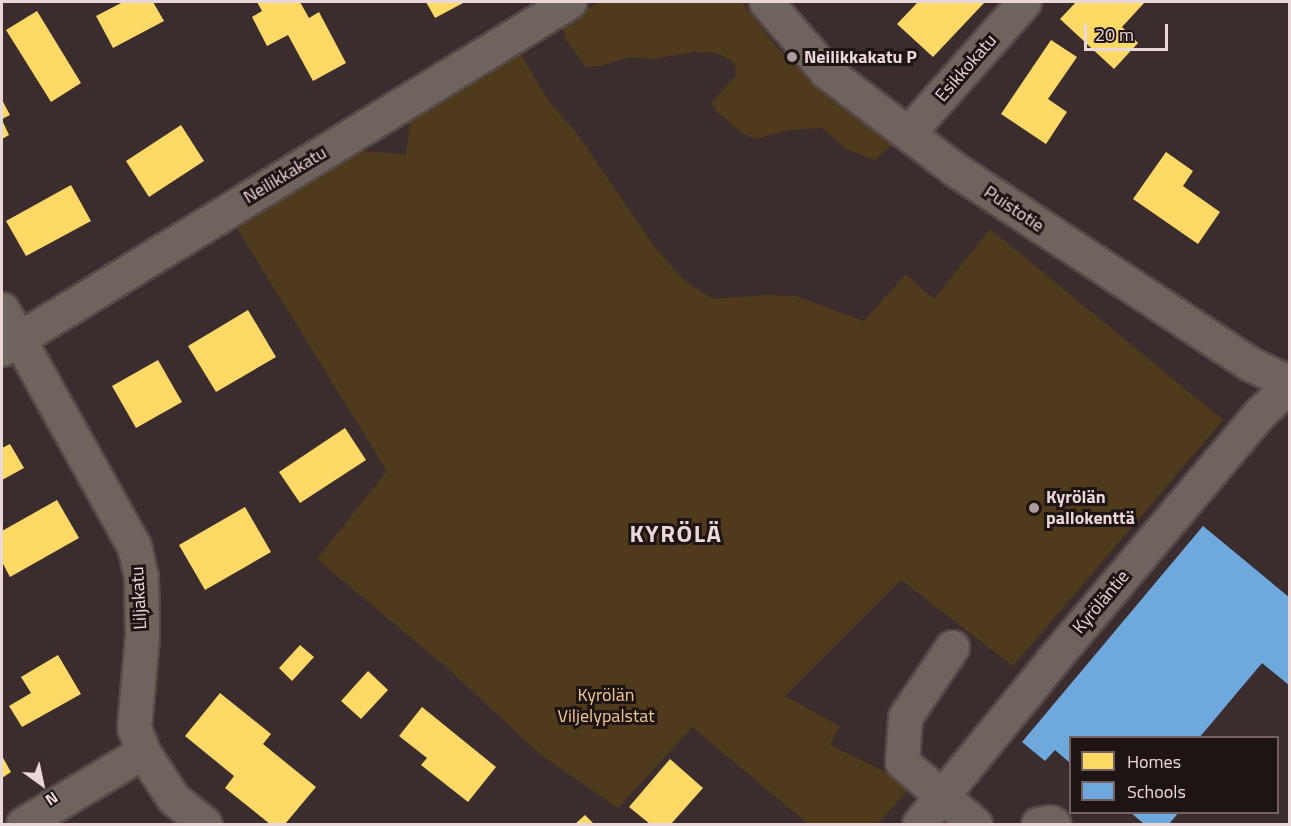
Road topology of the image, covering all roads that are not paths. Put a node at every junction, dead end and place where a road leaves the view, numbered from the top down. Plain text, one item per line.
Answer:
1 (766, 2) edge
2 (1024, 2) edge
3 (558, 4) edge
4 (908, 133) junction
5 (2, 309) edge
6 (9, 344) edge
7 (1290, 384) edge
8 (952, 647) dead end
9 (143, 752) junction
10 (940, 797) junction
11 (23, 825) edge
12 (205, 825) edge
13 (919, 825) edge
14 (975, 825) edge
15 (1038, 825) edge
16 (1054, 825) edge

1 - 4 street, Puistotie
2 - 4 street, Esikkokatu
3 - 6 street, Neilikkakatu
4 - 7 street, Puistotie
5 - 6 street, Liljakatu
6 - 9 street, Liljakatu
7 - 10 street, Kyröläntie
8 - 10 street
9 - 11 street
9 - 12 street, Liljakatu
10 - 13 street, Kyröläntie
10 - 14 street
15 - 16 street

